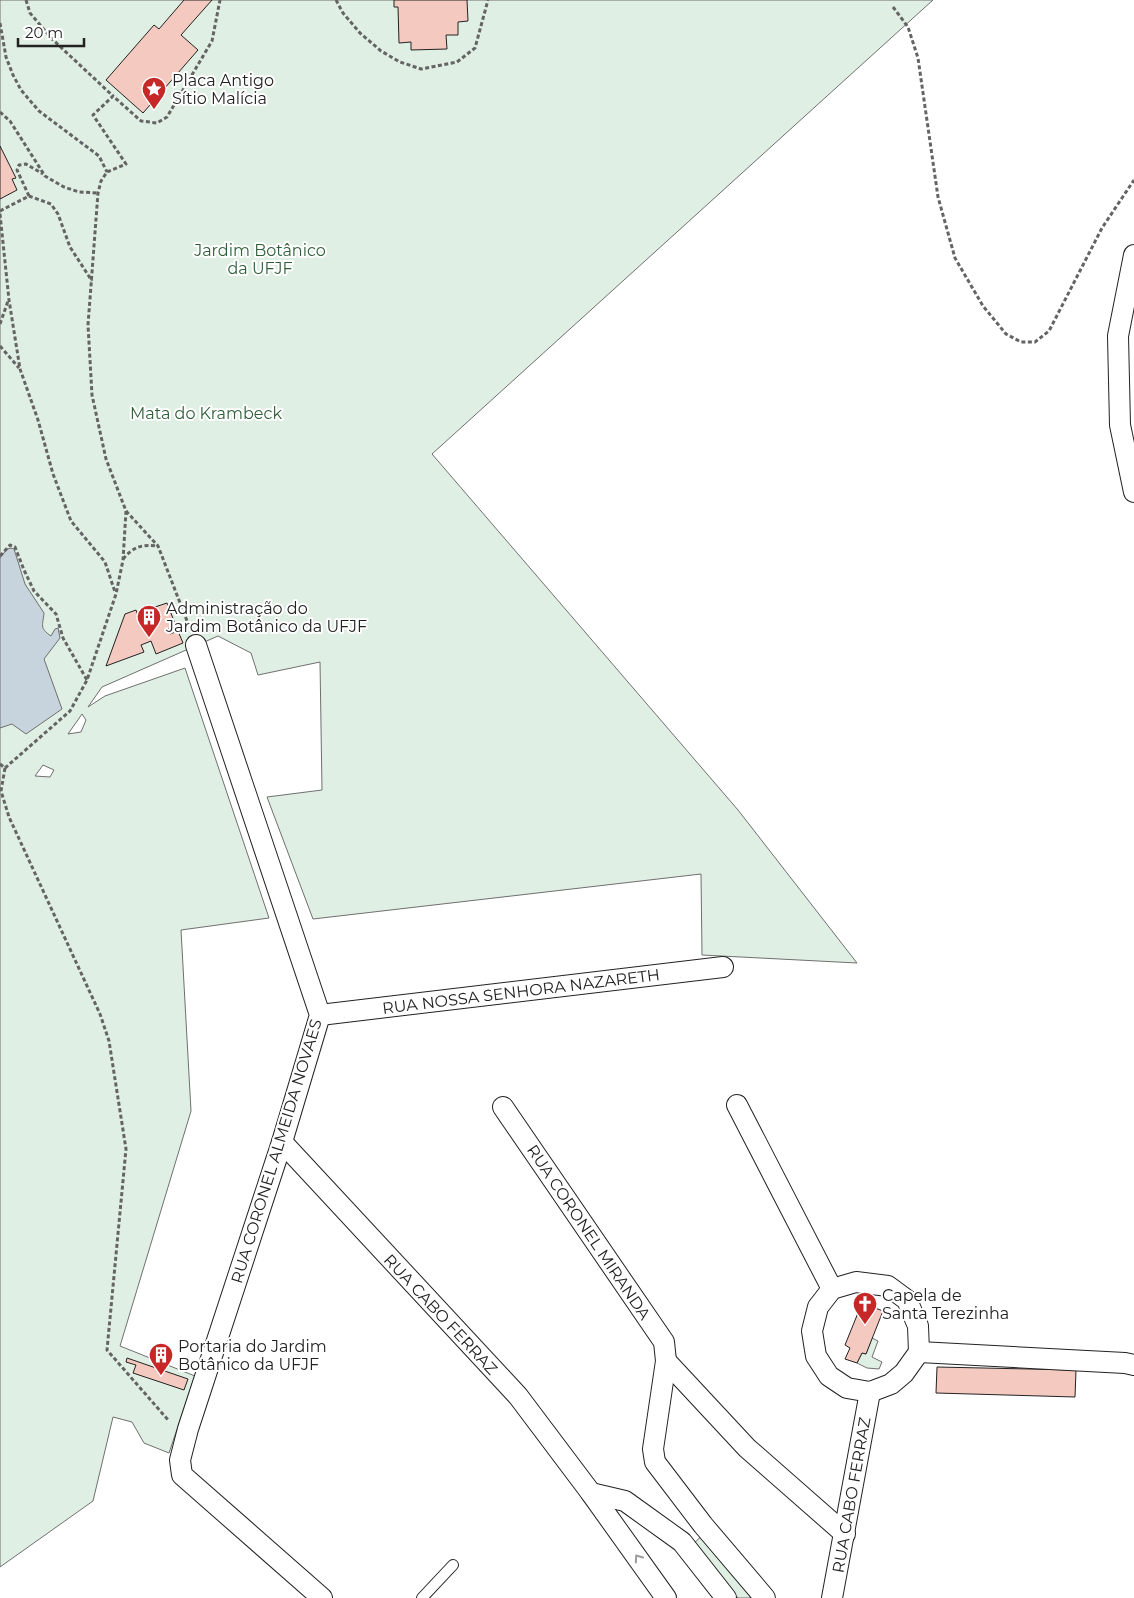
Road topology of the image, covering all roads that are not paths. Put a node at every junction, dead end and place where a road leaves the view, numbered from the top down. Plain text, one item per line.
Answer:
1 (1134, 255) edge
2 (1134, 492) edge
3 (196, 645) road end
4 (723, 967) dead end
5 (320, 1016) junction
6 (737, 1105) dead end
7 (503, 1107) dead end
8 (282, 1142) junction
9 (832, 1289) junction
10 (919, 1352) junction
11 (666, 1361) junction
12 (1131, 1362) edge
13 (870, 1392) junction
14 (591, 1493) junction
15 (845, 1534) junction
16 (453, 1564) dead end
17 (322, 1598) edge
18 (422, 1598) edge
19 (666, 1598) edge
20 (726, 1598) edge
21 (764, 1598) edge
22 (832, 1598) edge

1 - 2 street
3 - 5 street, RUA CORONEL ALMEIDA NOVAES
4 - 5 street, RUA NOSSA SENHORA NAZARETH
5 - 8 street, RUA CORONEL ALMEIDA NOVAES
6 - 9 street
7 - 11 street, RUA CORONEL MIRANDA
8 - 14 street, RUA CABO FERRAZ
8 - 17 street, RUA CORONEL ALMEIDA NOVAES
9 - 10 street
9 - 13 street
10 - 12 street
10 - 13 street
11 - 15 street
11 - 21 street, RUA CORONEL MIRANDA
13 - 15 street, RUA CABO FERRAZ
19 -> 14 street, RUA CABO FERRAZ
14 - 20 street
15 - 22 street, RUA CABO FERRAZ
16 - 18 lane

